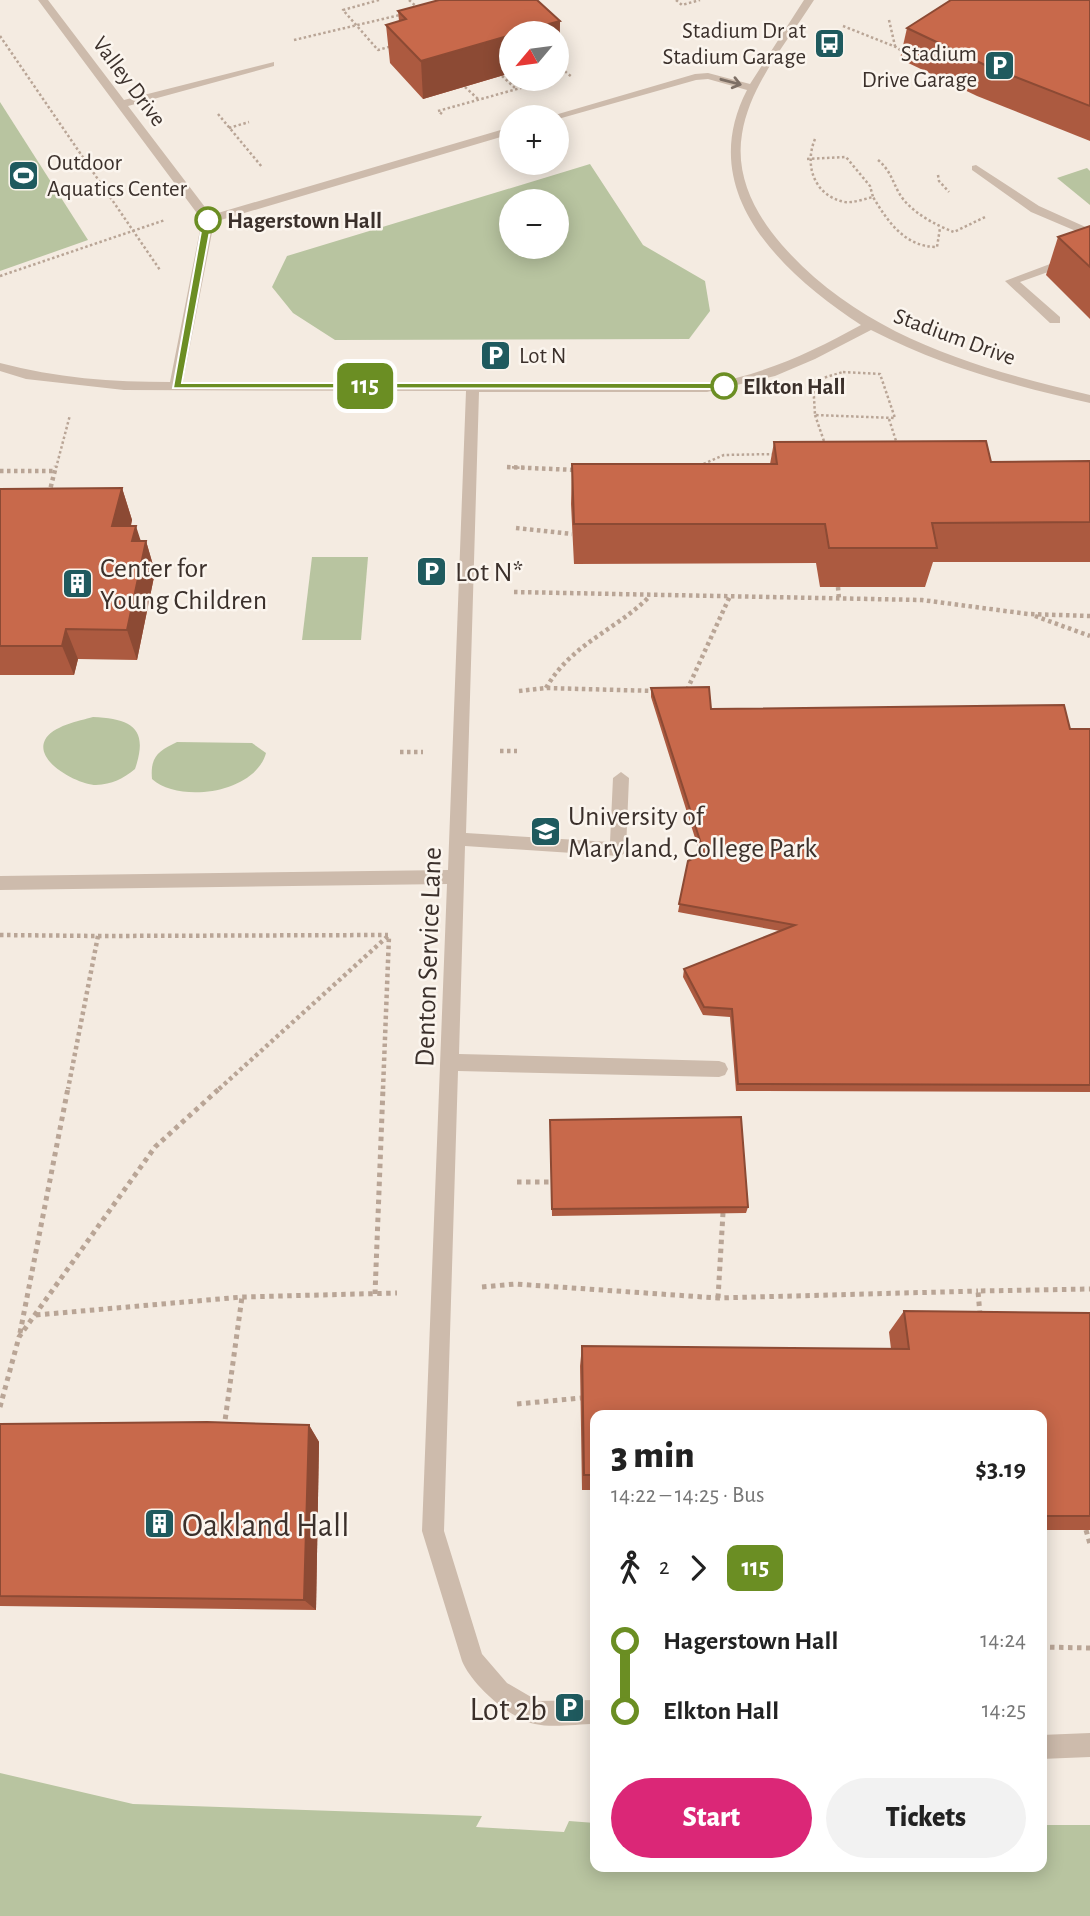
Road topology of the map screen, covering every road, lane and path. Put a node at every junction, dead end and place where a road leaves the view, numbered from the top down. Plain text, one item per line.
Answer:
1 (43, 0) edge
2 (379, 0) edge
3 (410, 0) edge
4 (676, 0) edge
5 (700, 0) edge
6 (809, 0) edge
7 (419, 10) edge
8 (889, 20) dead end
9 (843, 26) dead end
10 (0, 36) edge
11 (403, 43) edge
12 (895, 47) junction
13 (907, 55) dead end
14 (270, 64) dead end
15 (195, 84) junction
16 (465, 87) edge
17 (754, 88) junction
18 (509, 91) edge
19 (479, 100) junction
20 (121, 104) junction
21 (461, 104) dead end
22 (569, 113) edge
23 (250, 122) dead end
24 (229, 128) junction
25 (499, 134) edge
26 (815, 139) dead end
27 (807, 159) junction
28 (878, 160) dead end
29 (976, 168) dead end
30 (265, 170) dead end
31 (873, 197) junction
32 (986, 217) dead end
33 (208, 220) junction
34 (940, 228) junction
35 (1090, 233) edge
36 (112, 239) dead end
37 (1090, 253) edge
38 (0, 276) edge
39 (165, 277) dead end
40 (1055, 320) dead end
41 (869, 326) junction
42 (0, 367) edge
43 (176, 386) junction
44 (473, 386) junction
45 (1090, 399) edge
46 (71, 409) dead end
47 (815, 415) junction
48 (889, 419) junction
49 (826, 449) edge
50 (896, 450) edge
51 (789, 455) edge
52 (507, 467) dead end
53 (689, 467) edge
54 (581, 470) edge
55 (0, 471) edge
56 (54, 471) junction
57 (49, 495) edge
58 (516, 528) dead end
59 (572, 534) edge
60 (838, 587) edge
61 (900, 587) edge
62 (514, 592) dead end
63 (650, 596) junction
64 (730, 596) junction
65 (839, 598) junction
66 (903, 600) junction
67 (1028, 614) junction
68 (1090, 616) edge
69 (1090, 636) edge
70 (546, 688) junction
71 (519, 691) dead end
72 (661, 691) edge
73 (687, 692) edge
74 (493, 751) dead end
75 (517, 751) dead end
76 (400, 752) dead end
77 (424, 752) dead end
78 (621, 778) dead end
79 (458, 839) junction
80 (456, 877) junction
81 (0, 883) edge
82 (0, 935) edge
83 (389, 935) junction
84 (98, 936) junction
85 (449, 1062) junction
86 (719, 1069) dead end
87 (517, 1182) dead end
88 (551, 1182) edge
89 (723, 1213) edge
90 (480, 1287) dead end
91 (1090, 1289) edge
92 (978, 1291) junction
93 (397, 1293) dead end
94 (375, 1294) junction
95 (242, 1297) junction
96 (718, 1298) junction
97 (35, 1315) junction
98 (980, 1323) edge
99 (19, 1337) junction
100 (581, 1398) edge
101 (517, 1404) dead end
102 (0, 1407) edge
103 (222, 1440) edge
104 (1086, 1530) edge
105 (1090, 1544) edge
106 (1047, 1647) edge
107 (1090, 1648) edge
108 (590, 1712) edge
109 (1090, 1745) edge
110 (1047, 1747) edge

1 - 20 street, Valley Drive
2 - 11 path
3 - 7 path
4 - 5 path
6 - 17 street, Stadium Drive
8 - 12 path
9 - 12 path
10 - 39 path
12 - 13 path
14 - 15 street
15 - 20 street
15 - 24 path
16 - 19 path
22 -> 17 street
17 - 41 street, Stadium Drive
18 - 19 path
19 - 21 path
20 - 33 street, Valley Drive
23 - 24 path
24 - 30 path
25 - 33 street
26 - 27 path
27 - 31 path
27 - 31 path
28 - 34 path
29 - 35 street
31 - 34 path
32 - 34 path
33 - 43 street
36 - 38 path
37 - 40 street
41 - 44 street
41 - 45 street, Stadium Drive
42 - 43 street
43 - 44 street
44 - 79 street, Denton Service Lane
46 - 56 path
47 - 48 path
47 - 48 path
47 - 49 path
48 - 50 path
51 - 53 path
52 - 54 path
55 - 56 path
56 - 57 path
58 - 59 path
60 - 65 path
61 - 66 path
62 - 63 path
63 - 64 path
63 - 70 path
64 - 65 path
64 - 73 path
65 - 66 path
66 - 67 path
67 - 68 path
67 - 69 path
70 - 71 path
70 - 72 path
74 - 75 path
76 - 77 path
78 - 79 street
79 - 80 street, Denton Service Lane
80 - 81 street
80 - 85 street, Denton Service Lane
82 - 84 path
83 - 84 path
83 - 94 path
83 - 97 path
84 - 99 path
85 - 86 street
85 - 108 street, Denton Service Lane
87 - 88 path
89 - 96 path
90 - 96 path
91 - 92 path
92 - 96 path
92 - 98 path
93 - 94 path
94 - 95 path
95 - 97 path
95 - 103 path
97 - 99 path
99 - 102 path
100 - 101 path
104 - 105 path
106 - 107 path
109 - 110 street

